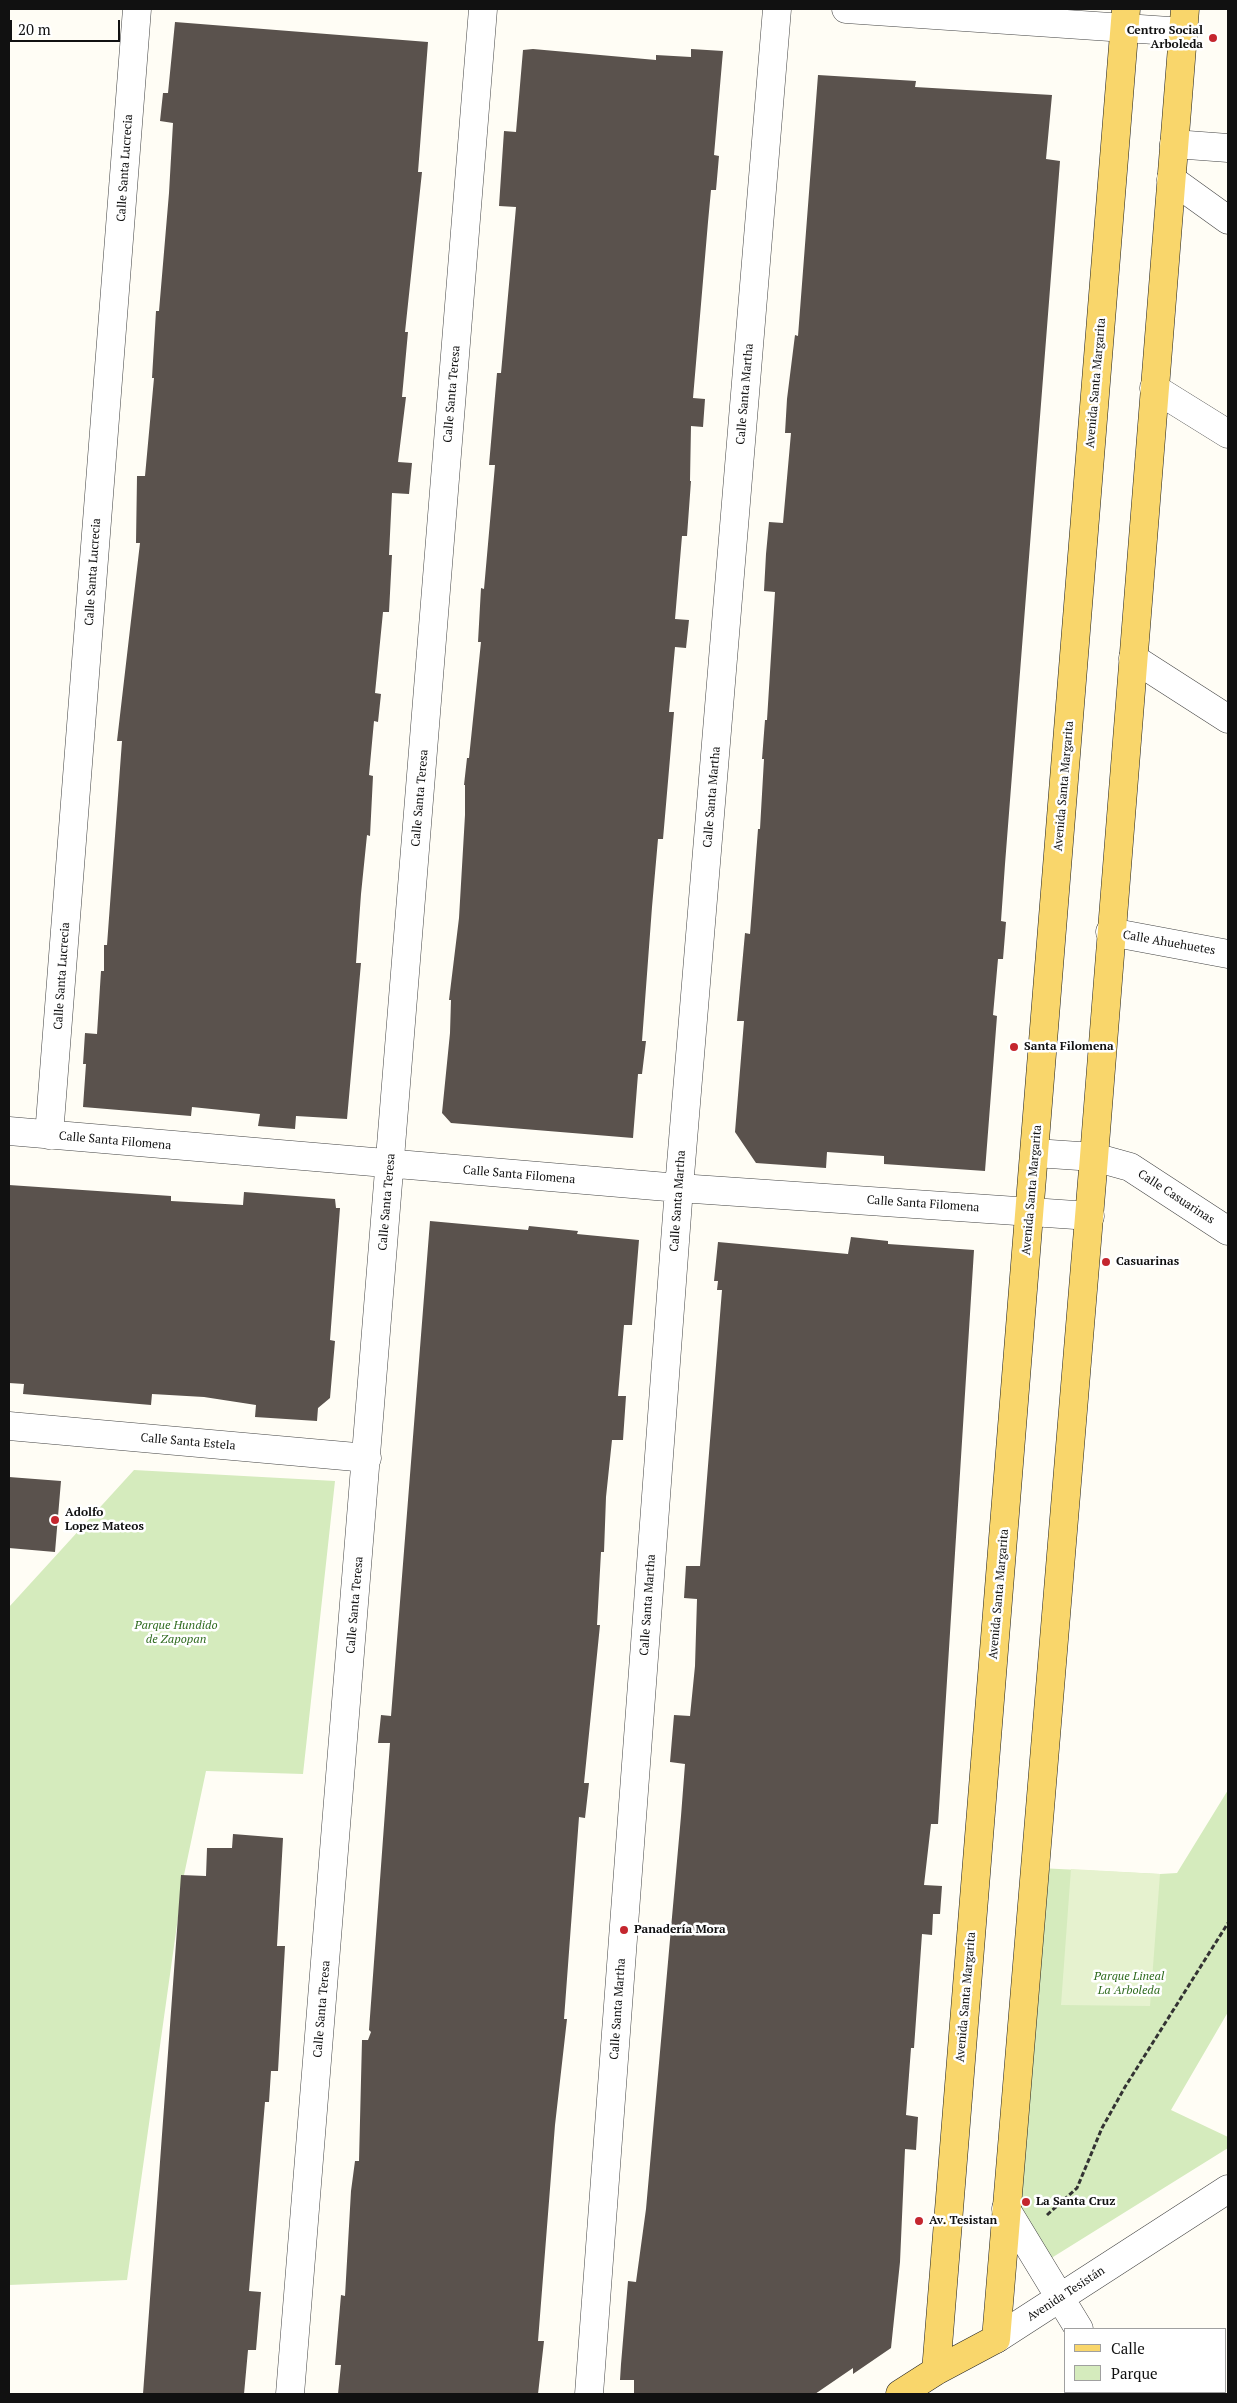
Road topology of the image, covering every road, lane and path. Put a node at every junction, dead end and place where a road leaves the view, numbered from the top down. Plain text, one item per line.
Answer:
1 (137, 9) edge
2 (483, 9) edge
3 (777, 9) edge
4 (846, 9) edge
5 (1125, 19) edge
6 (1184, 21) edge
7 (1174, 144) junction
8 (1228, 148) edge
9 (1171, 179) junction
10 (1228, 220) edge
11 (1154, 388) junction
12 (1228, 434) edge
13 (1133, 658) junction
14 (1228, 720) edge
15 (1110, 932) junction
16 (1228, 954) edge
17 (9, 1132) edge
18 (49, 1135) junction
19 (1035, 1153) junction
20 (1094, 1157) junction
21 (390, 1165) junction
22 (679, 1188) junction
23 (1030, 1212) junction
24 (1090, 1216) junction
25 (1228, 1231) edge
26 (9, 1426) edge
27 (367, 1458) junction
28 (1228, 1923) edge
29 (1228, 2189) edge
30 (1006, 2208) junction
31 (1045, 2217) dead end
32 (1059, 2299) junction
33 (1078, 2328) edge
34 (996, 2339) junction
35 (936, 2371) junction
36 (290, 2394) edge
37 (589, 2394) edge
38 (900, 2394) edge

1 - 18 street, Calle Santa Lucrecia
2 - 21 street, Calle Santa Teresa
3 - 22 street, Calle Santa Martha
4 - 5 street
5 - 6 street
5 - 19 main road, Avenida Santa Margarita
6 - 7 main road
7 - 8 street
7 - 9 main road
9 - 10 street
9 - 11 main road
11 - 12 street
11 - 13 main road
13 - 14 street
13 - 15 main road
15 - 16 street, Calle Ahuehuetes
15 - 20 main road
17 - 18 street, Calle Santa Filomena
18 - 21 street, Calle Santa Filomena
19 - 20 street, Calle Casuarinas
19 - 23 main road, Avenida Santa Margarita
20 - 24 main road
20 - 25 street, Calle Casuarinas
21 - 22 street, Calle Santa Filomena
21 - 27 street, Calle Santa Teresa
22 - 23 street, Calle Santa Filomena
22 - 37 street, Calle Santa Martha
23 - 24 street, Calle Santa Filomena
23 - 35 main road, Avenida Santa Margarita
24 - 30 main road
26 - 27 street, Calle Santa Estela
27 - 36 street, Calle Santa Teresa
28 - 31 path
29 - 32 street, Avenida Tesistán
30 - 32 street
30 - 34 main road
32 - 33 street
32 - 34 street, Avenida Tesistán
34 - 35 main road, Avenida Tesistán
35 - 38 main road, Avenida Tesistán

